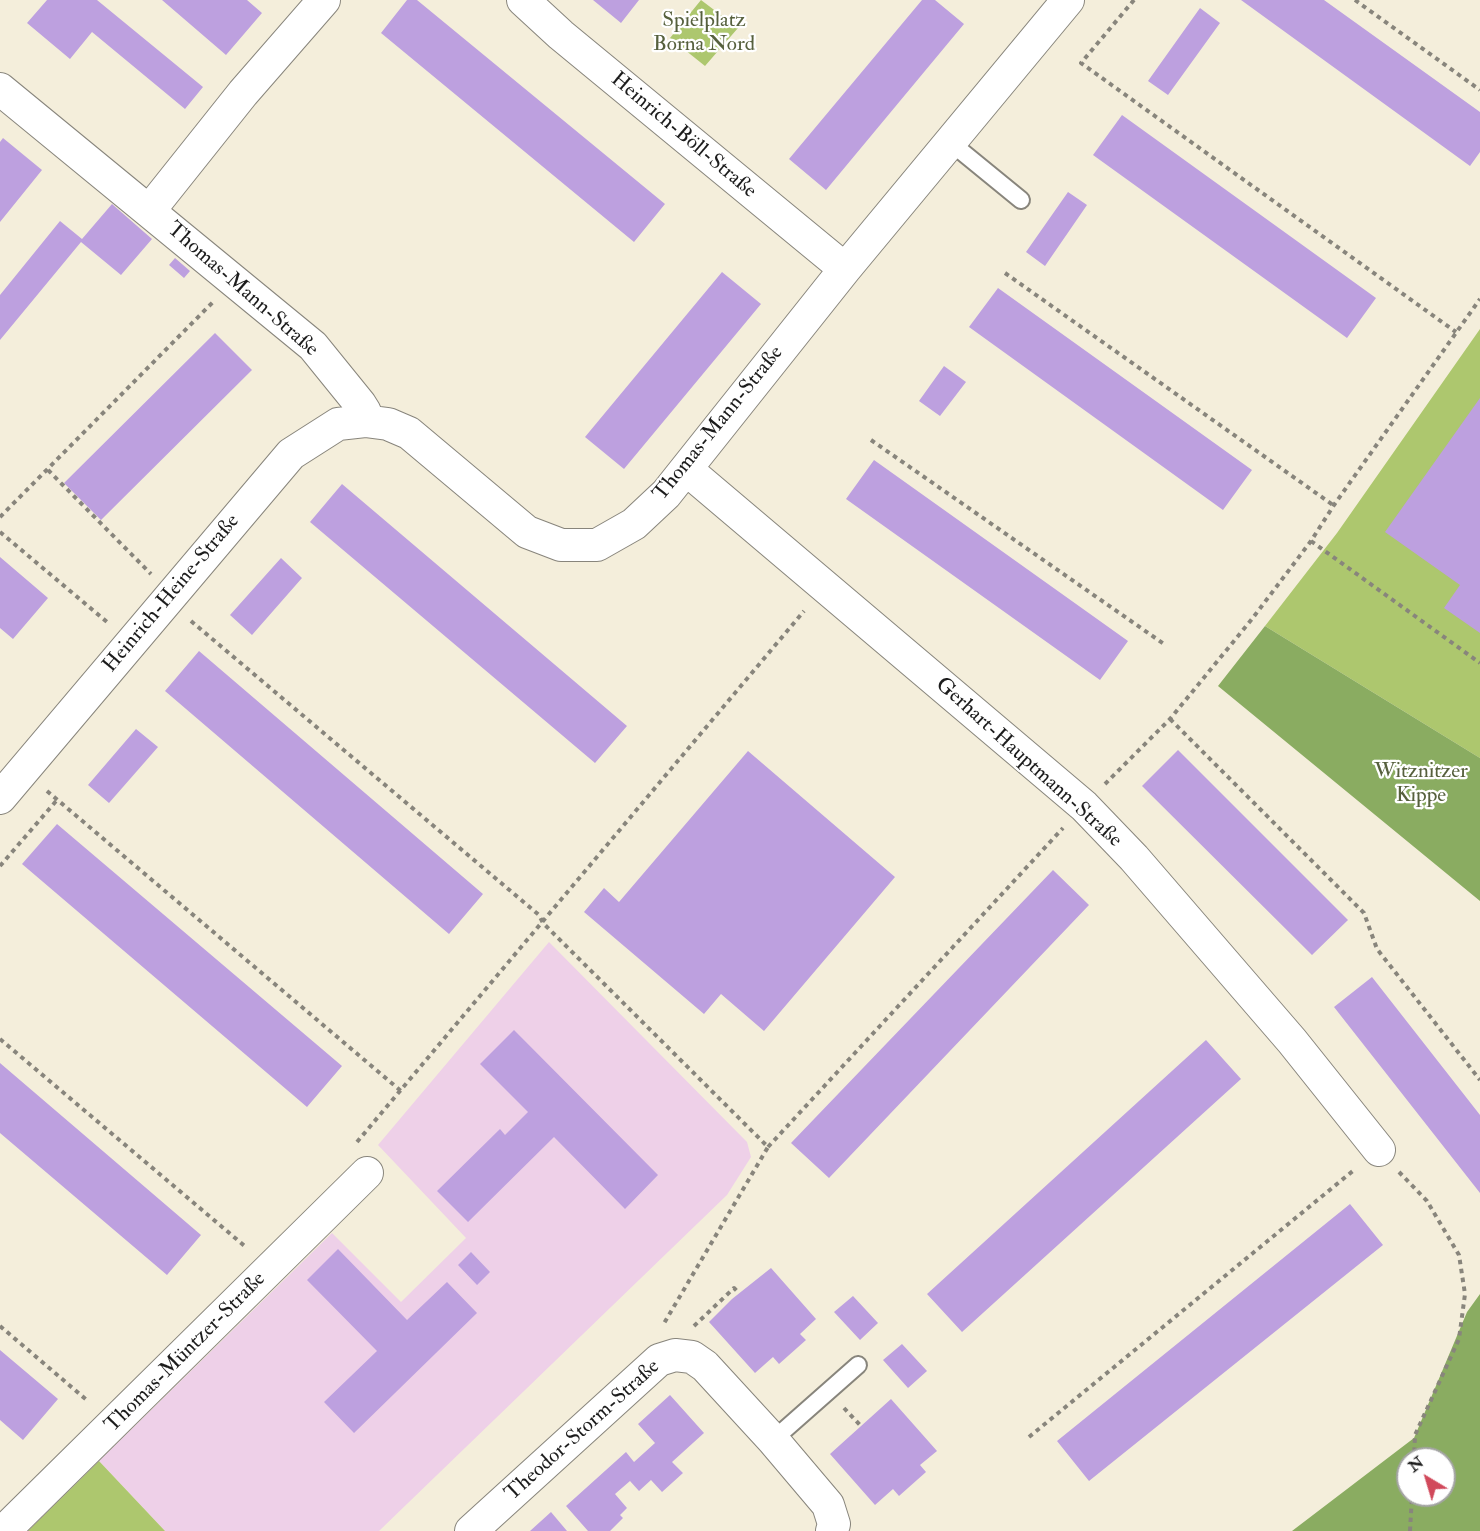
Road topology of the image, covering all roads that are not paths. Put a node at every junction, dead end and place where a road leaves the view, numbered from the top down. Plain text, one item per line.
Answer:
1 (324, 0) edge
2 (524, 0) edge
3 (1068, 0) edge
4 (0, 89) edge
5 (950, 142) junction
6 (1021, 200) dead end
7 (149, 211) junction
8 (845, 269) junction
9 (365, 421) junction
10 (686, 469) junction
11 (0, 798) edge
12 (1379, 1150) road end
13 (367, 1173) road end
14 (858, 1365) dead end
15 (773, 1440) junction
16 (4, 1531) edge
17 (471, 1531) edge
18 (832, 1531) edge

1 - 7 street
2 - 8 street, Heinrich-Böll-Straße
3 - 5 street, Thomas-Mann-Straße
4 - 7 street, Thomas-Mann-Straße
5 - 6 lane
5 - 8 street, Thomas-Mann-Straße
7 - 9 street, Thomas-Mann-Straße
8 - 10 street, Thomas-Mann-Straße
9 - 10 street, Thomas-Mann-Straße
9 - 11 street, Heinrich-Heine-Straße
10 - 12 street, Gerhart-Hauptmann-Straße
13 - 16 street, Thomas-Müntzer-Straße
14 - 15 lane
15 - 17 street, Theodor-Storm-Straße
15 - 18 street, Theodor-Storm-Straße

